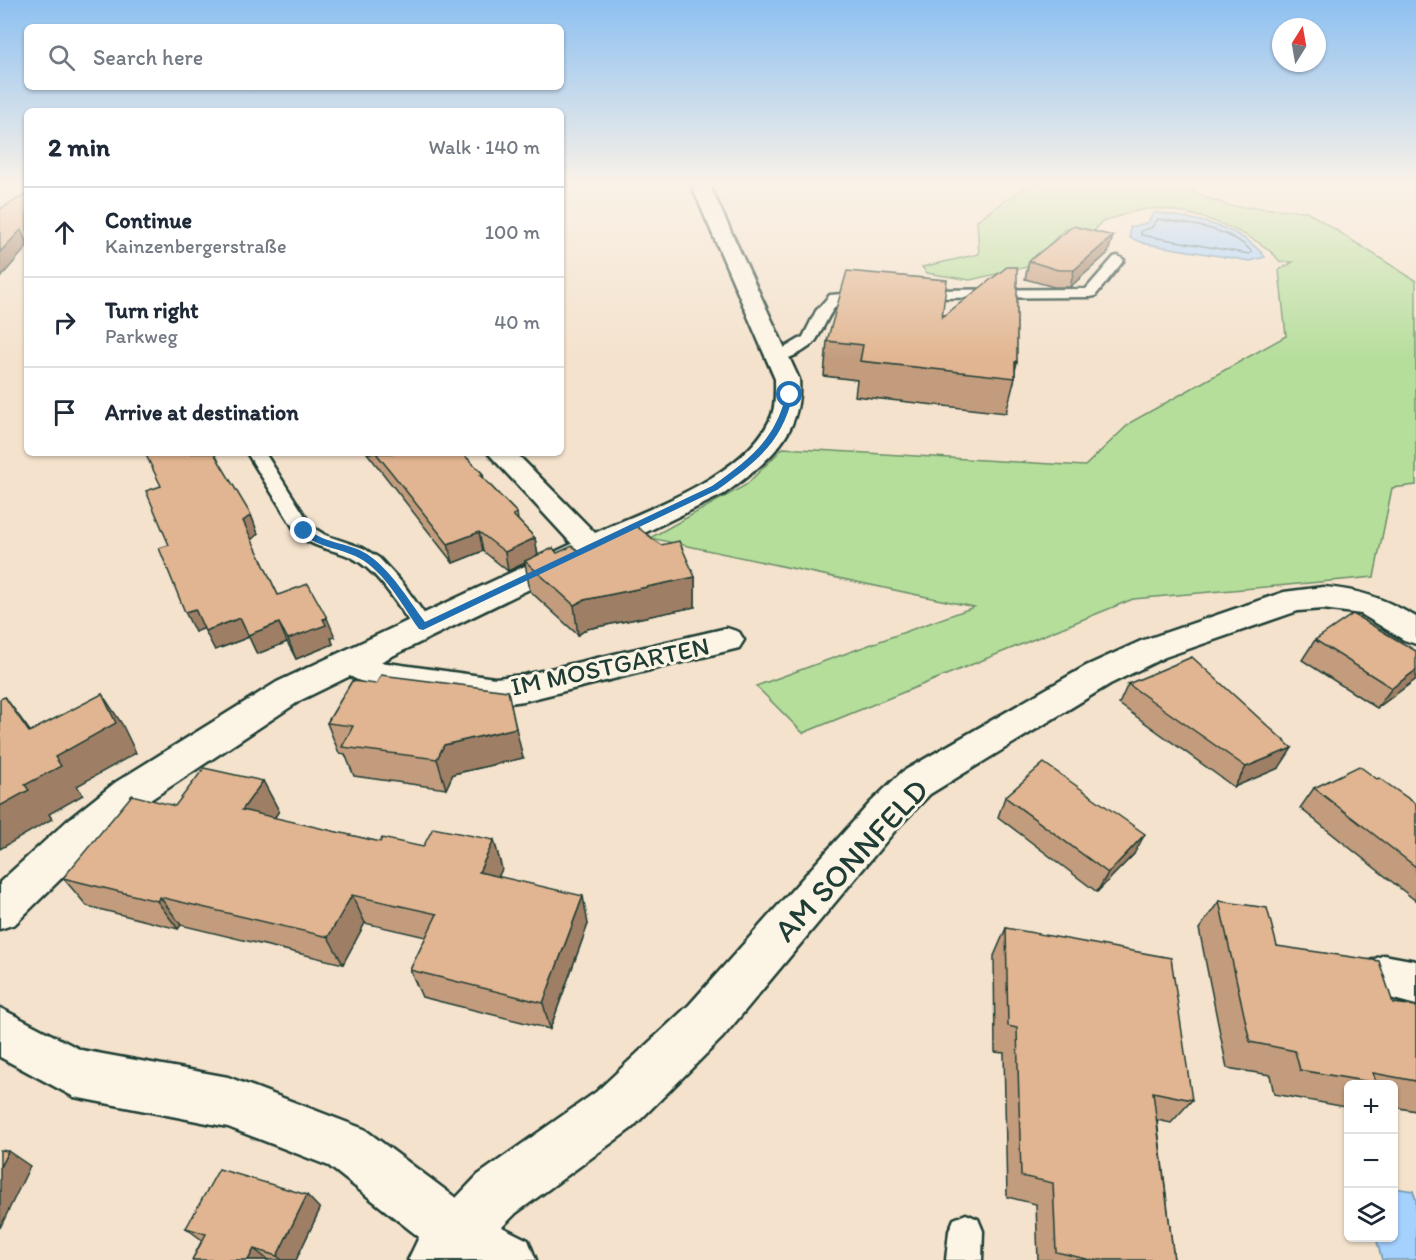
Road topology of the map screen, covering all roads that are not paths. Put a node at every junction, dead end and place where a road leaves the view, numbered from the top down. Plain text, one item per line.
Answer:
1 (727, 243) edge
2 (1118, 260) dead end
3 (902, 294) edge
4 (881, 295) edge
5 (779, 357) junction
6 (258, 456) edge
7 (504, 456) edge
8 (592, 547) junction
9 (423, 627) junction
10 (1416, 632) edge
11 (727, 640) dead end
12 (353, 661) junction
13 (0, 910) edge
14 (0, 1031) edge
15 (447, 1247) edge
16 (508, 1260) edge

1 - 5 street
2 - 3 lane
4 - 5 lane
5 - 8 street
6 - 9 lane
7 - 8 street
8 - 9 street
9 - 12 street
10 - 15 street, AM SONNFELD
11 - 12 street, IM MOSTGARTEN
12 - 13 street
14 - 15 street
15 - 16 street

